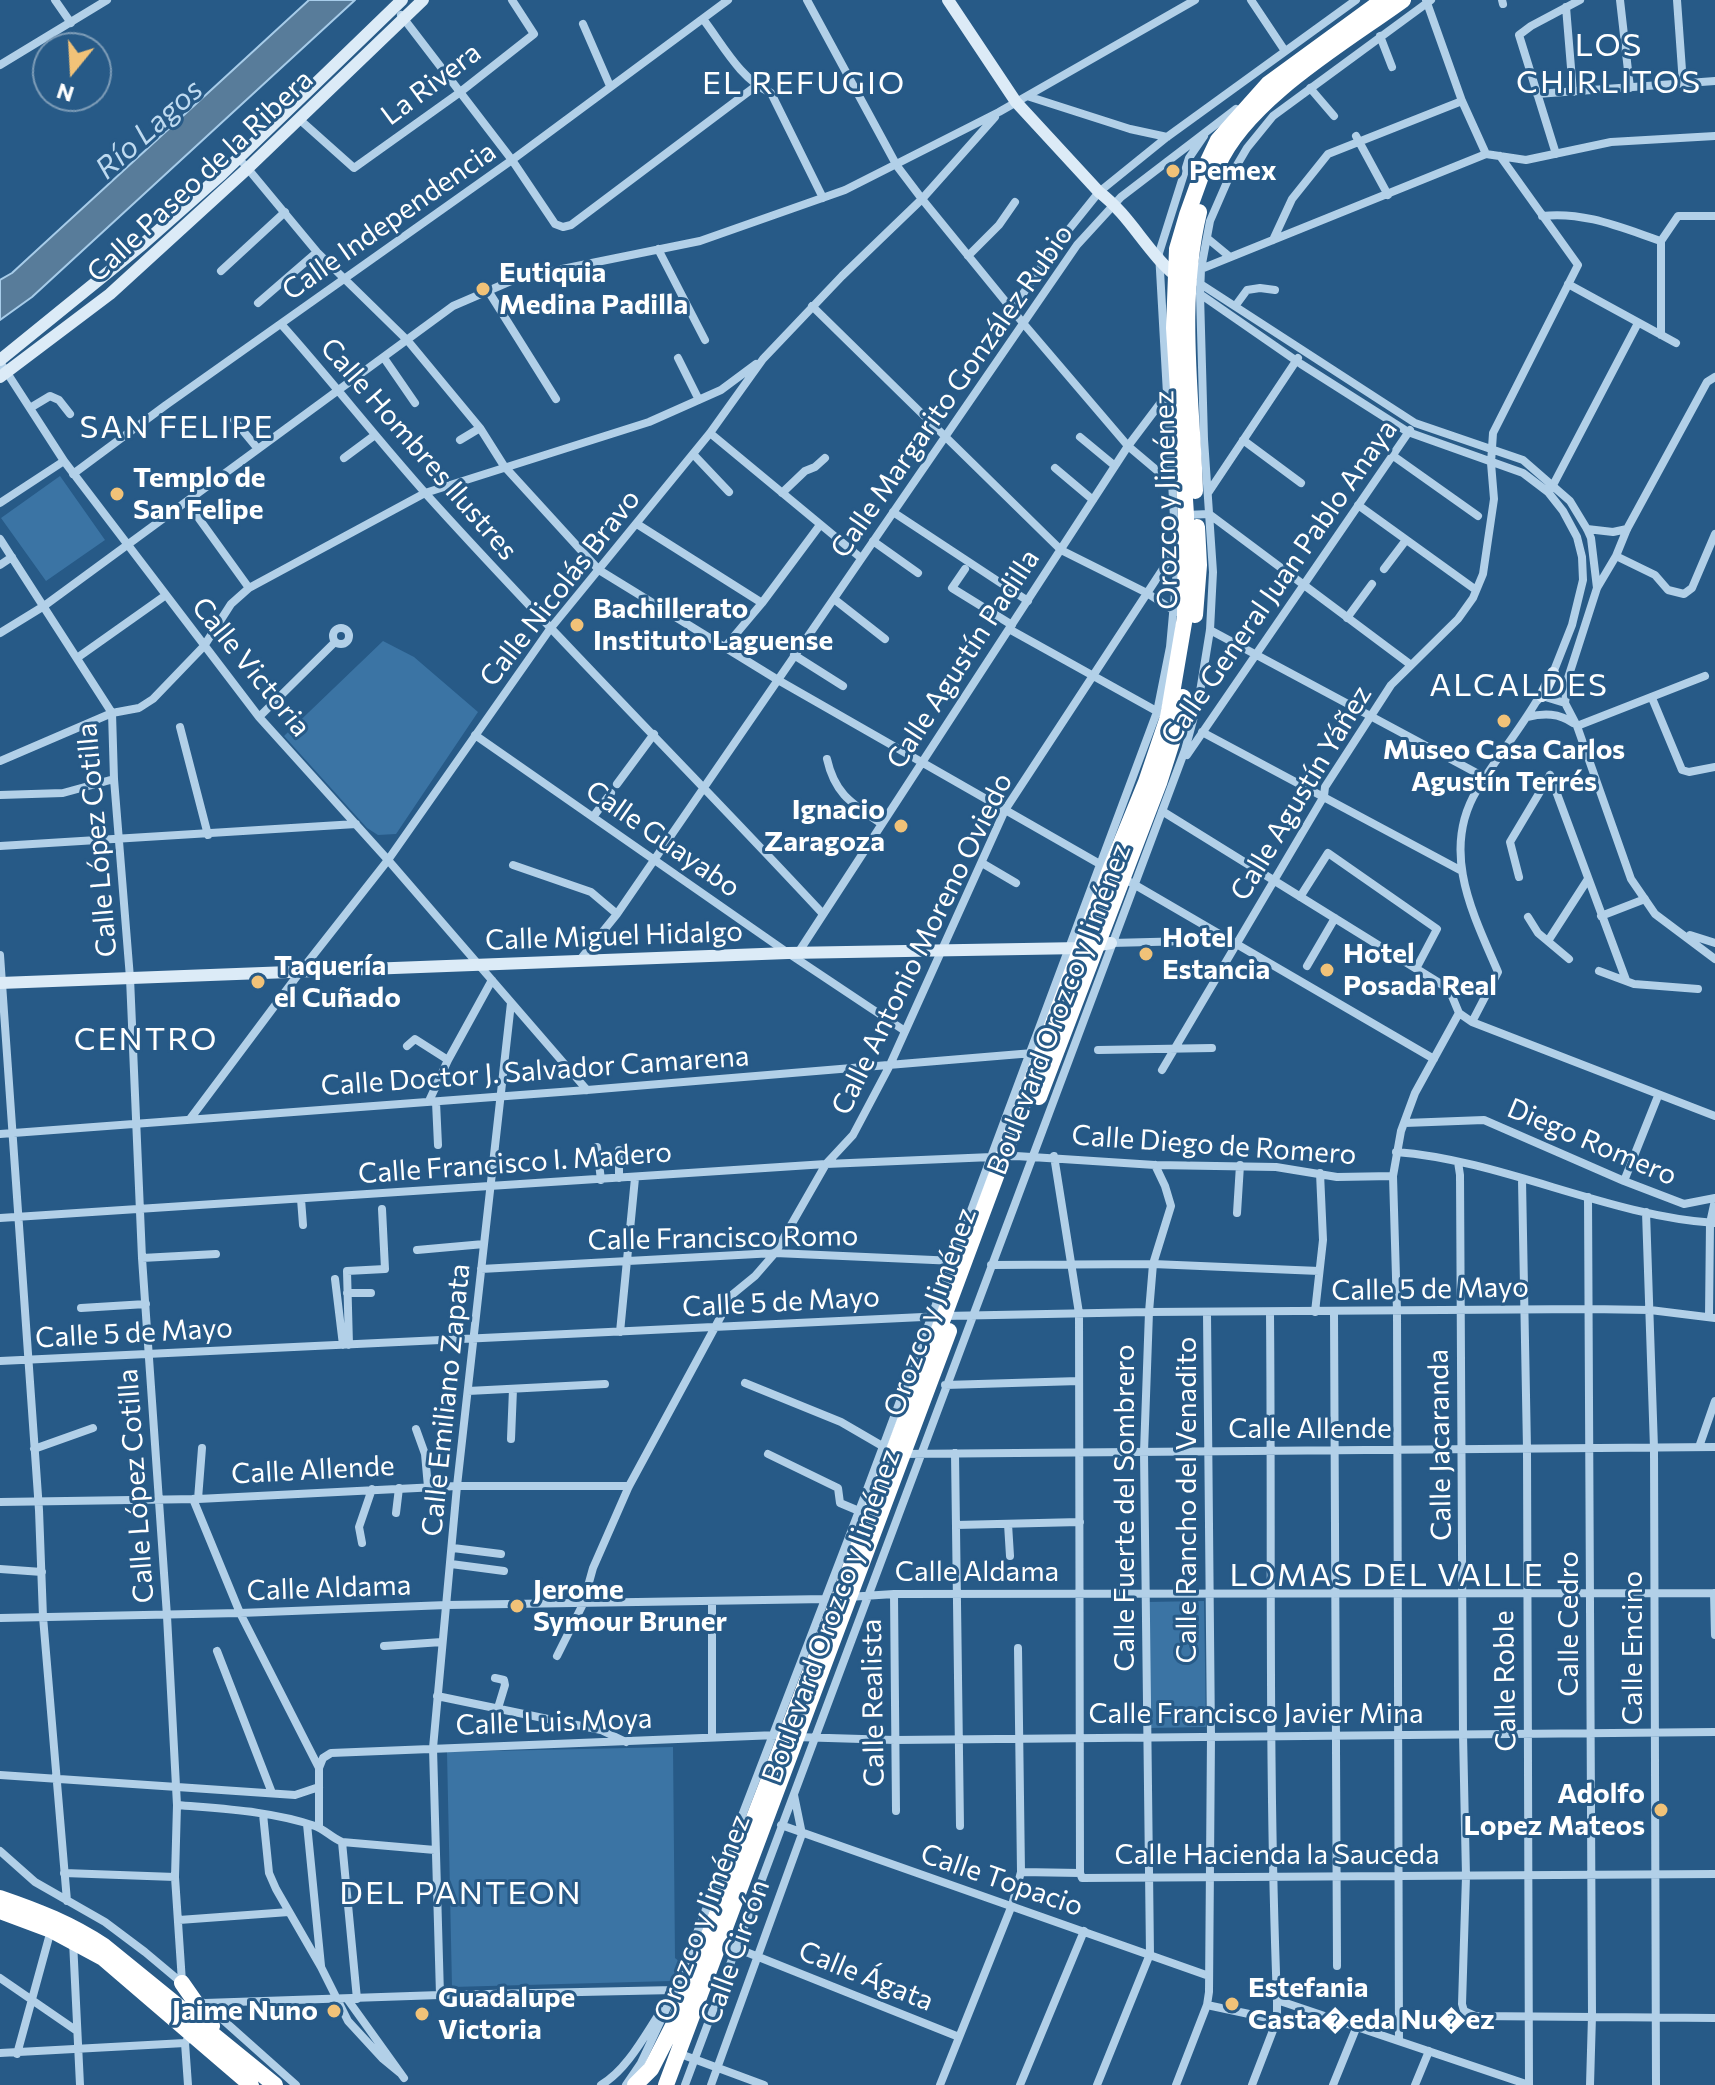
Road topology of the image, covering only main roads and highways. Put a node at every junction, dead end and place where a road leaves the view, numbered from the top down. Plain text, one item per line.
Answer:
1 (1383, 0) edge
2 (1403, 0) edge
3 (1180, 272) junction
4 (1197, 514) junction
5 (1117, 874) junction
6 (1011, 1156) junction
7 (950, 1316) junction
8 (792, 1737) junction
9 (0, 1898) edge
10 (0, 1911) edge
11 (182, 1983) road end
12 (170, 1999) junction
13 (189, 2038) junction
14 (226, 2047) junction
15 (243, 2061) junction
16 (251, 2085) edge
17 (275, 2085) edge
18 (635, 2085) edge
19 (666, 2085) edge

1 - 3 highway, Orozco y Jiménez
2 - 3 highway, Orozco y Jiménez
3 - 4 highway, Orozco y Jiménez
4 - 5 highway, Orozco y Jiménez
4 - 5 highway, Orozco y Jiménez
5 - 6 highway, Orozco y Jiménez
6 - 7 highway, Orozco y Jiménez
6 - 7 highway, Orozco y Jiménez
7 - 8 highway, Orozco y Jiménez
8 - 18 highway, Orozco y Jiménez
8 - 19 highway, Orozco y Jiménez
9 - 12 highway
10 - 13 highway
11 - 14 highway
12 - 13 highway
12 - 14 highway
13 - 15 highway
13 - 16 highway
14 - 15 highway
15 - 17 highway

